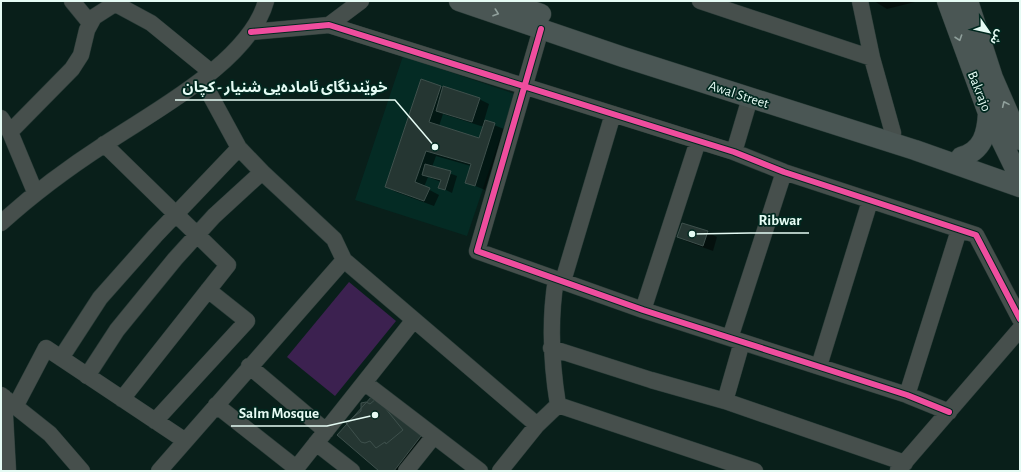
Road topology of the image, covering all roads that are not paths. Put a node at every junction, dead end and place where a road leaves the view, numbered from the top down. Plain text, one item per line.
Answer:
1 (72, 1) edge
2 (361, 1) edge
3 (459, 1) edge
4 (700, 1) edge
5 (860, 1) edge
6 (947, 1) edge
7 (968, 1) edge
8 (116, 2) edge
9 (262, 2) edge
10 (510, 2) edge
11 (90, 23) junction
12 (329, 25) junction
13 (541, 28) junction
14 (251, 32) junction
15 (872, 58) junction
16 (206, 76) junction
17 (524, 85) junction
18 (750, 98) junction
19 (988, 113) junction
20 (613, 114) junction
21 (1, 118) edge
22 (10, 132) junction
23 (893, 133) junction
24 (1013, 138) edge
25 (698, 141) junction
26 (104, 144) junction
27 (240, 148) junction
28 (734, 152) junction
29 (961, 157) junction
30 (262, 172) junction
31 (784, 172) junction
32 (1020, 180) edge
33 (36, 192) junction
34 (870, 201) junction
35 (177, 215) junction
36 (1, 223) edge
37 (959, 230) junction
38 (197, 235) junction
39 (344, 260) junction
40 (560, 280) junction
41 (208, 290) junction
42 (643, 310) junction
43 (1020, 319) edge
44 (413, 321) junction
45 (1020, 329) edge
46 (736, 340) junction
47 (551, 348) junction
48 (61, 358) junction
49 (249, 366) junction
50 (819, 366) junction
51 (87, 376) junction
52 (365, 383) junction
53 (907, 395) junction
54 (122, 399) junction
55 (7, 400) edge
56 (724, 400) junction
57 (216, 405) junction
58 (558, 405) junction
59 (948, 412) junction
60 (155, 421) junction
61 (537, 425) junction
62 (326, 430) junction
63 (434, 436) junction
64 (184, 440) junction
65 (316, 443) junction
66 (901, 467) edge
67 (167, 468) edge
68 (295, 470) edge
69 (8, 471) edge
70 (82, 471) edge
71 (352, 471) edge
72 (406, 471) edge
73 (480, 471) edge
74 (500, 471) edge
75 (755, 471) edge

1 - 11 street
2 - 12 street
3 -> 13 main road, Awal Street
4 - 15 street
5 - 15 street
6 -> 19 main road, Bakrajo
24 -> 7 main road
8 - 11 street
8 - 16 street
9 - 14 street
10 - 23 main road, Awal Street
11 - 22 street
12 - 14 street
12 - 17 street
13 - 17 street
13 - 18 main road, Awal Street
14 - 16 street
15 - 23 street
16 - 26 street
16 - 27 street
17 - 20 street
17 - 40 street
18 - 28 street
18 - 32 main road, Awal Street
19 - 24 main road, Bakrajo
19 - 29 main road
20 - 25 street
20 - 40 street
21 - 22 street
22 - 33 street
23 - 29 main road, Awal Street
24 - 32 main road, Bakrajo
25 - 28 street
25 - 42 street
26 - 33 street
26 - 35 street
27 - 30 street
27 - 35 street
28 - 31 street
29 - 32 main road, Awal Street
30 - 38 street
30 - 39 street
31 - 34 street
31 - 46 street
33 - 36 street
34 - 37 street
34 - 50 street
35 - 38 street
35 - 48 street
37 - 43 street
37 - 53 street
38 - 41 street
38 - 51 street
39 - 44 street
39 - 49 street
40 - 42 street
40 - 47 street
41 - 54 street
41 - 60 street
42 - 46 street
44 - 52 street
44 - 61 street
45 - 59 street
46 - 50 street
46 - 56 street
47 - 56 street
47 - 58 street
48 - 51 street
48 - 55 street
49 - 57 street
49 - 62 street
50 - 53 street
51 - 54 street
52 - 62 street
52 - 63 street
53 - 59 street
54 - 60 street
55 - 69 street
55 - 70 street
56 - 66 street
57 - 64 street
57 - 68 street
58 - 61 street
58 - 75 street
59 - 66 street
60 - 64 street
61 - 74 street
62 - 65 street
63 - 72 street
63 - 73 street
64 - 67 street
65 - 68 street
65 - 71 street

